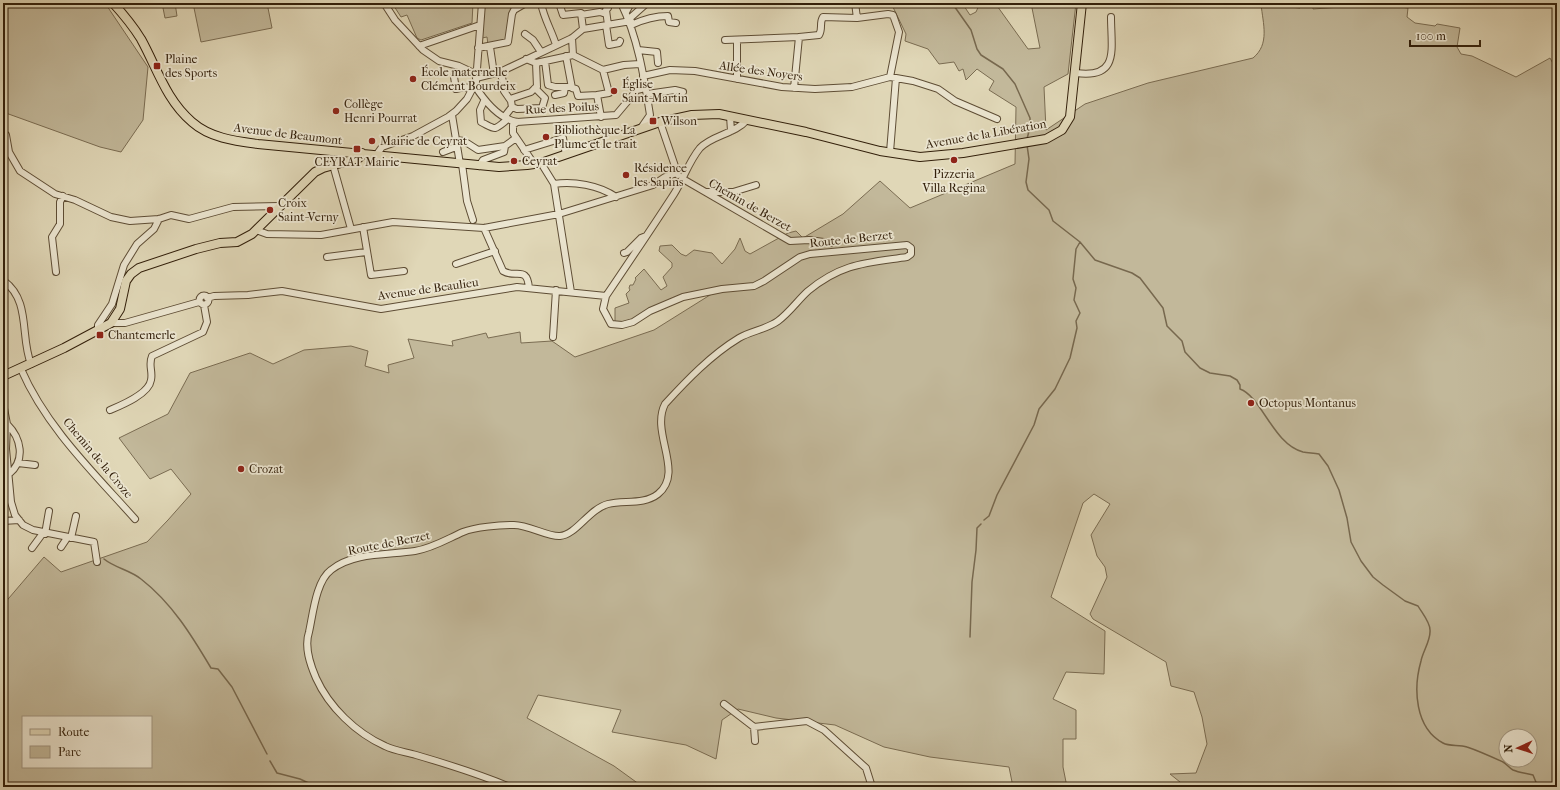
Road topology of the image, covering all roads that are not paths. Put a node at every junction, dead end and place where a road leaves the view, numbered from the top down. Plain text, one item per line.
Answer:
1 (113, 3) edge
2 (384, 3) edge
3 (482, 3) edge
4 (526, 3) edge
5 (541, 3) edge
6 (559, 3) edge
7 (608, 3) edge
8 (621, 3) edge
9 (631, 3) edge
10 (647, 3) edge
11 (855, 3) edge
12 (1082, 3) edge
13 (626, 12) junction
14 (606, 14) junction
15 (581, 15) junction
16 (1111, 17) dead end
17 (857, 18) junction
18 (630, 22) junction
19 (676, 24) dead end
20 (480, 25) junction
21 (607, 25) junction
22 (583, 29) junction
23 (525, 34) dead end
24 (799, 37) junction
25 (572, 38) junction
26 (725, 40) dead end
27 (737, 40) junction
28 (620, 41) dead end
29 (419, 46) junction
30 (490, 46) junction
31 (556, 46) junction
32 (478, 48) junction
33 (638, 50) junction
34 (541, 52) junction
35 (570, 56) junction
36 (526, 59) junction
37 (545, 61) junction
38 (536, 63) junction
39 (658, 63) dead end
40 (640, 64) junction
41 (603, 70) junction
42 (1076, 72) junction
43 (497, 73) junction
44 (476, 76) junction
45 (643, 76) junction
46 (454, 77) dead end
47 (893, 77) junction
48 (737, 79) junction
49 (568, 87) junction
50 (474, 88) junction
51 (535, 88) junction
52 (794, 88) junction
53 (646, 91) junction
54 (683, 92) dead end
55 (555, 95) dead end
56 (597, 95) junction
57 (510, 99) junction
58 (484, 101) junction
59 (512, 107) junction
60 (535, 108) junction
61 (452, 115) junction
62 (601, 116) junction
63 (730, 116) junction
64 (506, 118) junction
65 (743, 119) junction
66 (997, 119) dead end
67 (535, 121) junction
68 (517, 122) junction
69 (660, 122) junction
70 (641, 128) junction
71 (731, 131) junction
72 (3, 134) edge
73 (515, 136) junction
74 (456, 144) junction
75 (505, 146) junction
76 (524, 150) junction
77 (442, 152) dead end
78 (890, 152) junction
79 (6, 153) edge
80 (362, 153) junction
81 (377, 154) junction
82 (566, 155) junction
83 (537, 163) junction
84 (461, 164) junction
85 (333, 165) junction
86 (479, 166) junction
87 (677, 173) junction
88 (682, 180) junction
89 (554, 184) junction
90 (756, 185) dead end
91 (705, 192) junction
92 (63, 196) junction
93 (616, 197) junction
94 (279, 206) junction
95 (559, 214) junction
96 (159, 219) junction
97 (473, 220) dead end
98 (363, 227) junction
99 (484, 228) junction
100 (351, 229) junction
101 (256, 230) junction
102 (646, 236) junction
103 (831, 243) dead end
104 (495, 251) junction
105 (366, 252) junction
106 (624, 253) dead end
107 (327, 257) dead end
108 (456, 264) dead end
109 (404, 271) dead end
110 (56, 272) dead end
111 (4, 281) edge
112 (529, 288) junction
113 (556, 290) junction
114 (571, 292) junction
115 (606, 296) junction
116 (202, 303) junction
117 (117, 316) junction
118 (130, 321) junction
119 (111, 323) junction
120 (98, 332) junction
121 (553, 337) dead end
122 (31, 364) junction
123 (21, 369) junction
124 (3, 376) edge
125 (3, 403) edge
126 (110, 410) dead end
127 (7, 424) junction
128 (18, 464) junction
129 (35, 465) dead end
130 (9, 474) junction
131 (49, 511) dead end
132 (76, 516) dead end
133 (135, 519) dead end
134 (19, 520) junction
135 (3, 521) edge
136 (44, 533) junction
137 (69, 538) junction
138 (61, 547) dead end
139 (32, 548) dead end
140 (97, 562) dead end
141 (724, 704) dead end
142 (754, 727) junction
143 (755, 741) dead end
144 (510, 787) edge
145 (872, 787) edge

1 - 80 main road, Avenue de Beaumont
2 - 29 street
3 - 20 street
4 - 30 street
5 - 31 street
6 - 15 street
7 - 14 street
8 - 13 street
9 - 13 street
10 - 18 street
11 - 17 street
12 - 42 main road, Avenue de la Libération
13 - 18 street
14 - 15 street
14 - 21 street
15 - 22 street
16 - 42 street
17 - 24 street
17 - 47 street
18 - 19 street
18 - 21 street
18 - 33 street
20 - 29 street
20 - 32 street
21 - 22 street
21 - 28 street
22 - 25 street
23 - 34 street
24 - 27 street
24 - 52 street
25 - 31 street
25 - 35 street
26 - 27 street
27 - 48 street
29 - 44 street
30 - 32 street
30 - 43 street
31 - 34 street
32 - 44 street
33 - 39 street
33 - 40 street
34 - 36 street
35 - 37 street
35 - 41 street
35 - 49 street
36 - 38 street
36 - 43 street
37 - 38 street
37 - 49 street
38 - 51 street
40 - 41 street
40 - 45 street
41 - 56 street
42 - 78 main road, Avenue de la Libération
43 - 44 street
43 - 57 street
44 - 50 street
45 - 48 street, Allée des Noyers
45 - 53 street
46 - 50 street
47 - 52 street, Allée des Noyers
47 - 66 street
47 - 78 street
48 - 52 street, Allée des Noyers
49 - 55 street
49 - 56 street
50 - 58 street
50 - 61 street
51 - 57 street
51 - 60 street
53 - 54 street
53 - 62 street, Rue des Poilus
53 - 70 street
56 - 62 street
57 - 59 street
58 - 64 street
58 - 64 street
59 - 60 street
59 - 64 street
60 - 67 street
61 - 74 street
61 - 81 street
62 - 67 street, Rue des Poilus
63 - 65 main road, Avenue de la Libération
63 - 69 main road, Avenue de la Libération
63 - 71 street
64 - 68 street
65 - 71 street
65 - 78 main road, Avenue de la Libération
67 - 68 street, Rue des Poilus
68 - 73 street
69 - 70 main road, Avenue de la Libération
69 - 87 street
70 - 82 main road, Avenue de la Libération
71 - 88 street
72 - 79 street
73 - 75 street
73 - 76 street
74 - 75 street
74 - 77 street
74 - 84 street
75 - 86 street
76 - 82 street
76 - 83 street
79 - 92 street
80 - 81 main road, Avenue de Beaumont
80 - 85 main road
81 - 84 main road, Avenue de Beaumont
82 - 83 main road, Avenue de Beaumont
83 - 86 main road, Avenue de Beaumont
83 - 89 street
84 - 86 main road, Avenue de Beaumont
84 - 97 street
85 - 94 main road
85 - 100 street
87 - 88 street
87 - 93 street
88 - 91 street, Chemin de Berzet
88 - 102 street
89 - 93 street
89 - 95 street
90 - 91 street
91 - 103 street, Chemin de Berzet
92 - 96 street
92 - 110 street
93 - 95 street
94 - 96 street
94 - 101 main road
95 - 99 street
95 - 114 street
96 - 120 street
98 - 99 street
98 - 100 street
98 - 105 street
99 - 104 street
100 - 101 street
101 - 117 main road
102 - 106 street
102 - 115 street
104 - 108 street
104 - 112 street
105 - 107 street
105 - 109 street
111 - 122 street
112 - 113 street, Avenue de Beaulieu
112 - 116 street, Avenue de Beaulieu
113 - 114 street, Avenue de Beaulieu
113 - 121 street
114 - 115 street, Avenue de Beaulieu
115 - 144 street, Route de Berzet
116 - 118 street
116 - 126 street
117 - 118 street
117 - 119 main road
118 - 119 street
119 - 120 main road
120 - 122 main road
122 - 123 main road
123 - 124 main road
123 - 133 street, Chemin de la Croze
125 - 127 street
127 - 128 street
127 - 130 street
128 - 129 street
128 - 130 street
130 - 134 street
131 - 136 street
132 - 137 street
134 - 135 street
134 - 136 street
136 - 137 street
136 - 139 street
137 - 138 street
137 - 140 street
141 - 142 street
142 - 143 street
142 - 145 street

